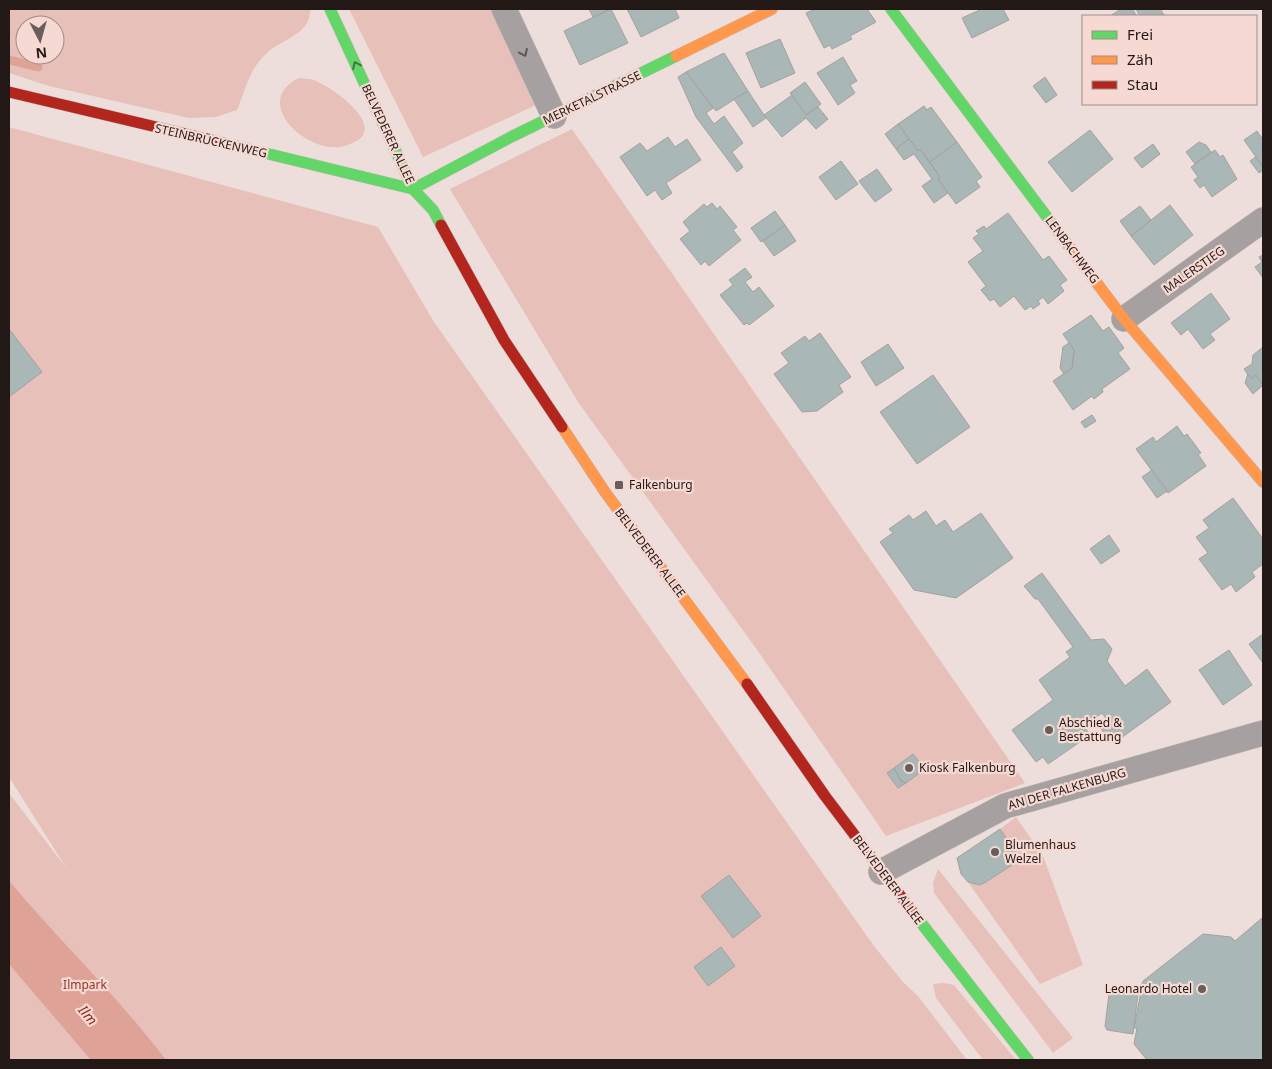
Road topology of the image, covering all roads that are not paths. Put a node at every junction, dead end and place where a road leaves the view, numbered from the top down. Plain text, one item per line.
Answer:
1 (330, 9) edge
2 (504, 9) edge
3 (772, 9) edge
4 (891, 9) edge
5 (9, 92) edge
6 (554, 116) junction
7 (413, 189) junction
8 (1263, 220) edge
9 (1124, 319) junction
10 (1263, 482) edge
11 (1263, 733) edge
12 (881, 872) junction
13 (1028, 1060) edge

7 -> 1 street, BELVEDERER ALLEE
2 -> 6 street
3 - 6 street, MERKETALSTRASSE
4 - 9 street, LENBACHWEG
5 - 7 street, STEINBRÜCKENWEG
6 - 7 street, MERKETALSTRASSE
7 - 12 street, BELVEDERER ALLEE
8 - 9 street, MALERSTIEG
9 - 10 street, LENBACHWEG
11 - 12 street, AN DER FALKENBURG
12 - 13 street, BELVEDERER ALLEE

